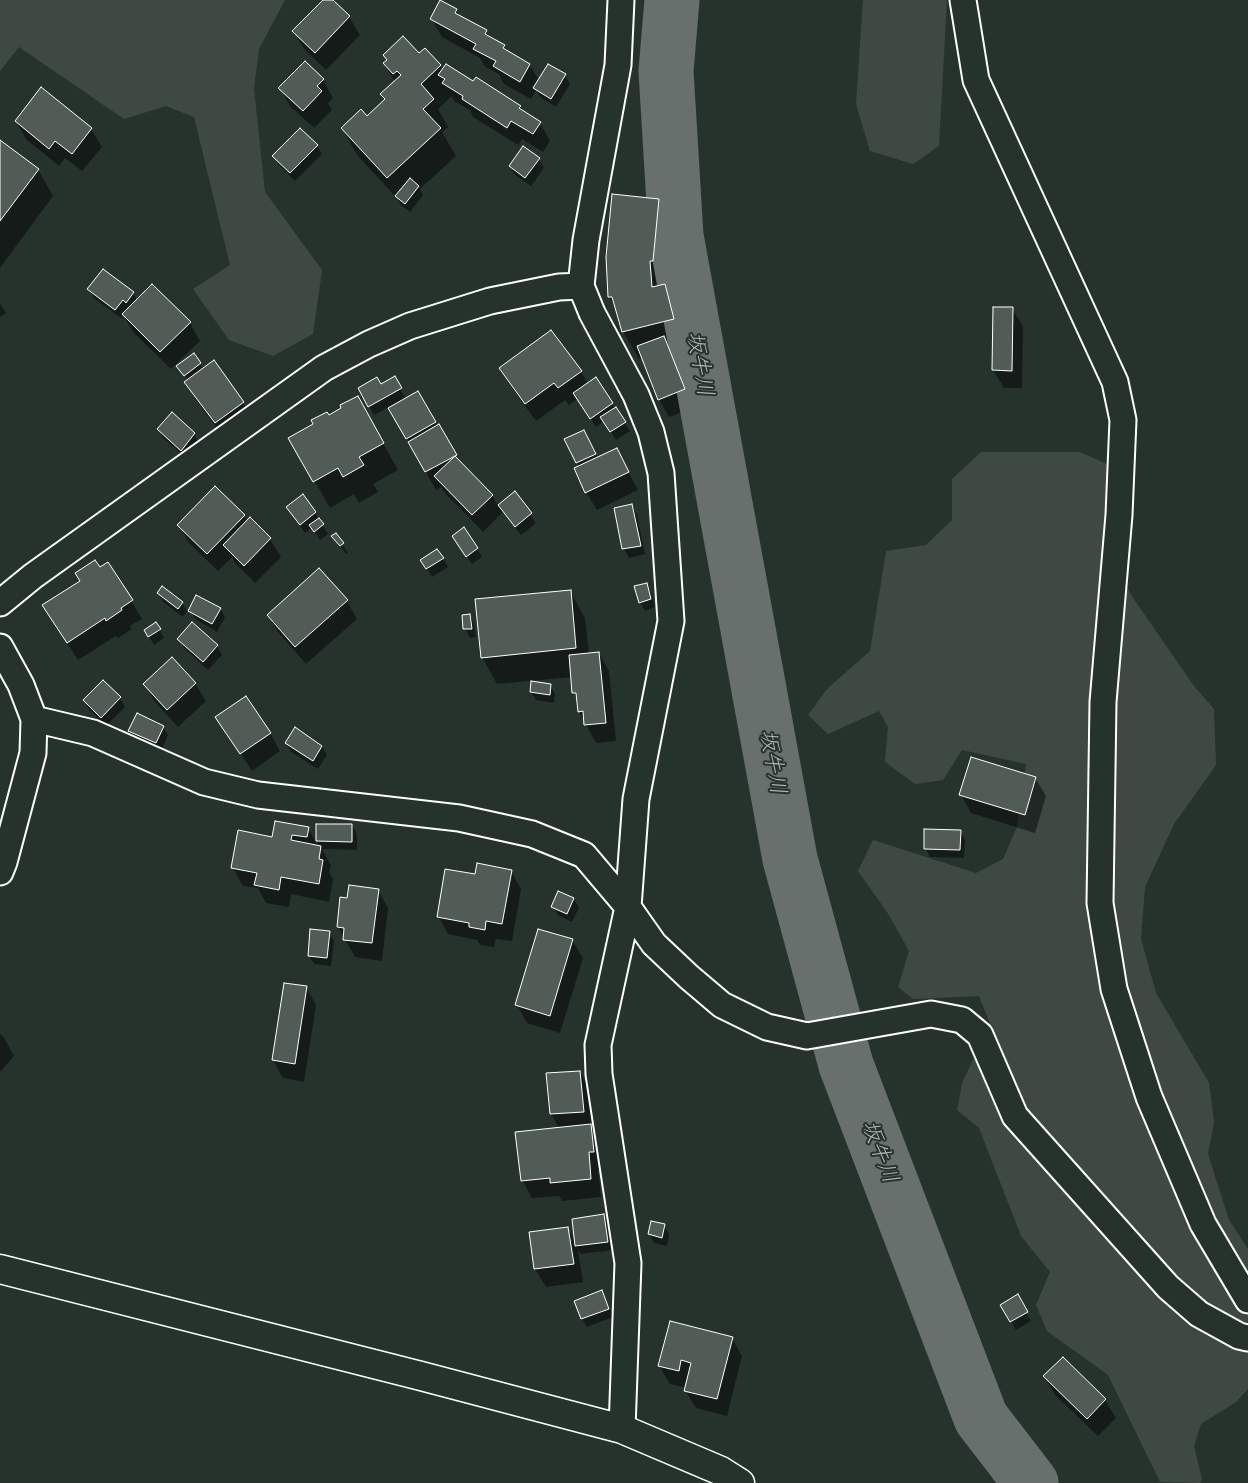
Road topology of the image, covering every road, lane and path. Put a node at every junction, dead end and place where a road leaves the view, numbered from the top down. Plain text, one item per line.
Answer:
1 (621, 0) edge
2 (963, 0) edge
3 (581, 286) junction
4 (0, 603) edge
5 (0, 647) edge
6 (34, 719) junction
7 (0, 872) edge
8 (628, 907) junction
9 (0, 1269) edge
10 (1248, 1300) edge
11 (1248, 1338) edge
12 (622, 1429) junction
13 (740, 1483) edge

1 - 3 street
2 - 10 street
3 - 4 street
3 - 8 street
5 - 6 street
6 - 7 street
6 - 8 street
8 - 11 street
8 - 12 street
9 - 12 street
12 - 13 street

